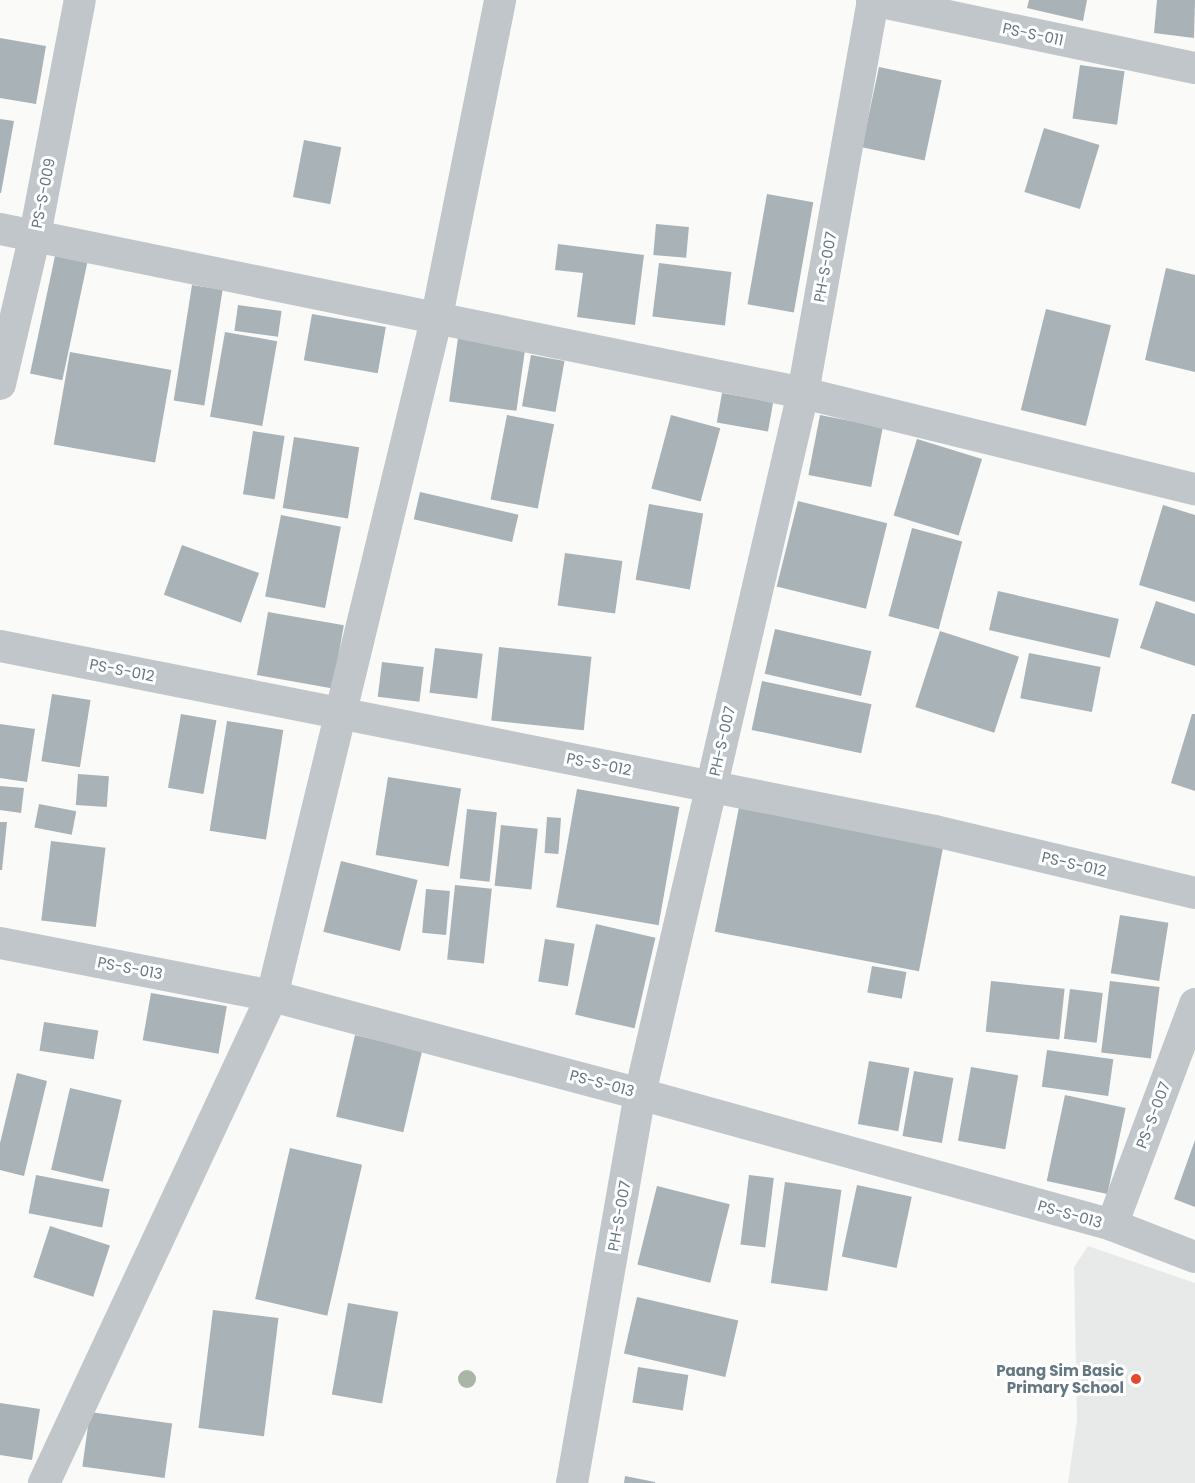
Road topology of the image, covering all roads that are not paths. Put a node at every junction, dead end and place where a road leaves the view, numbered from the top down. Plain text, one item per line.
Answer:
1 (80, 0) edge
2 (500, 0) edge
3 (873, 0) edge
4 (1195, 69) edge
5 (0, 229) edge
6 (35, 236) junction
7 (437, 316) junction
8 (0, 384) edge
9 (802, 393) junction
10 (1195, 489) edge
11 (0, 646) edge
12 (342, 714) junction
13 (711, 786) junction
14 (1195, 893) edge
15 (0, 943) edge
16 (272, 996) junction
17 (1195, 1004) edge
18 (640, 1094) junction
19 (1112, 1225) junction
20 (1195, 1257) edge
21 (44, 1483) edge
22 (572, 1483) edge

1 - 6 street, PS-S-009
2 - 7 street
3 - 4 street, PS-S-011
3 - 9 street, PH-S-007
5 - 6 street
6 - 7 street
6 - 8 street, PS-S-009
7 - 9 street
7 - 12 street
9 - 10 street
9 - 13 street, PH-S-007
11 - 12 street, PS-S-012
12 - 13 street, PS-S-012
12 - 16 street
13 - 14 street, PS-S-012
13 - 18 street, PH-S-007
15 - 16 street, PS-S-013
16 - 18 street, PS-S-013
16 - 21 street
17 - 19 street, PS-S-007
18 - 19 street, PS-S-013
18 - 22 street, PH-S-007
19 - 20 street, PS-S-013

